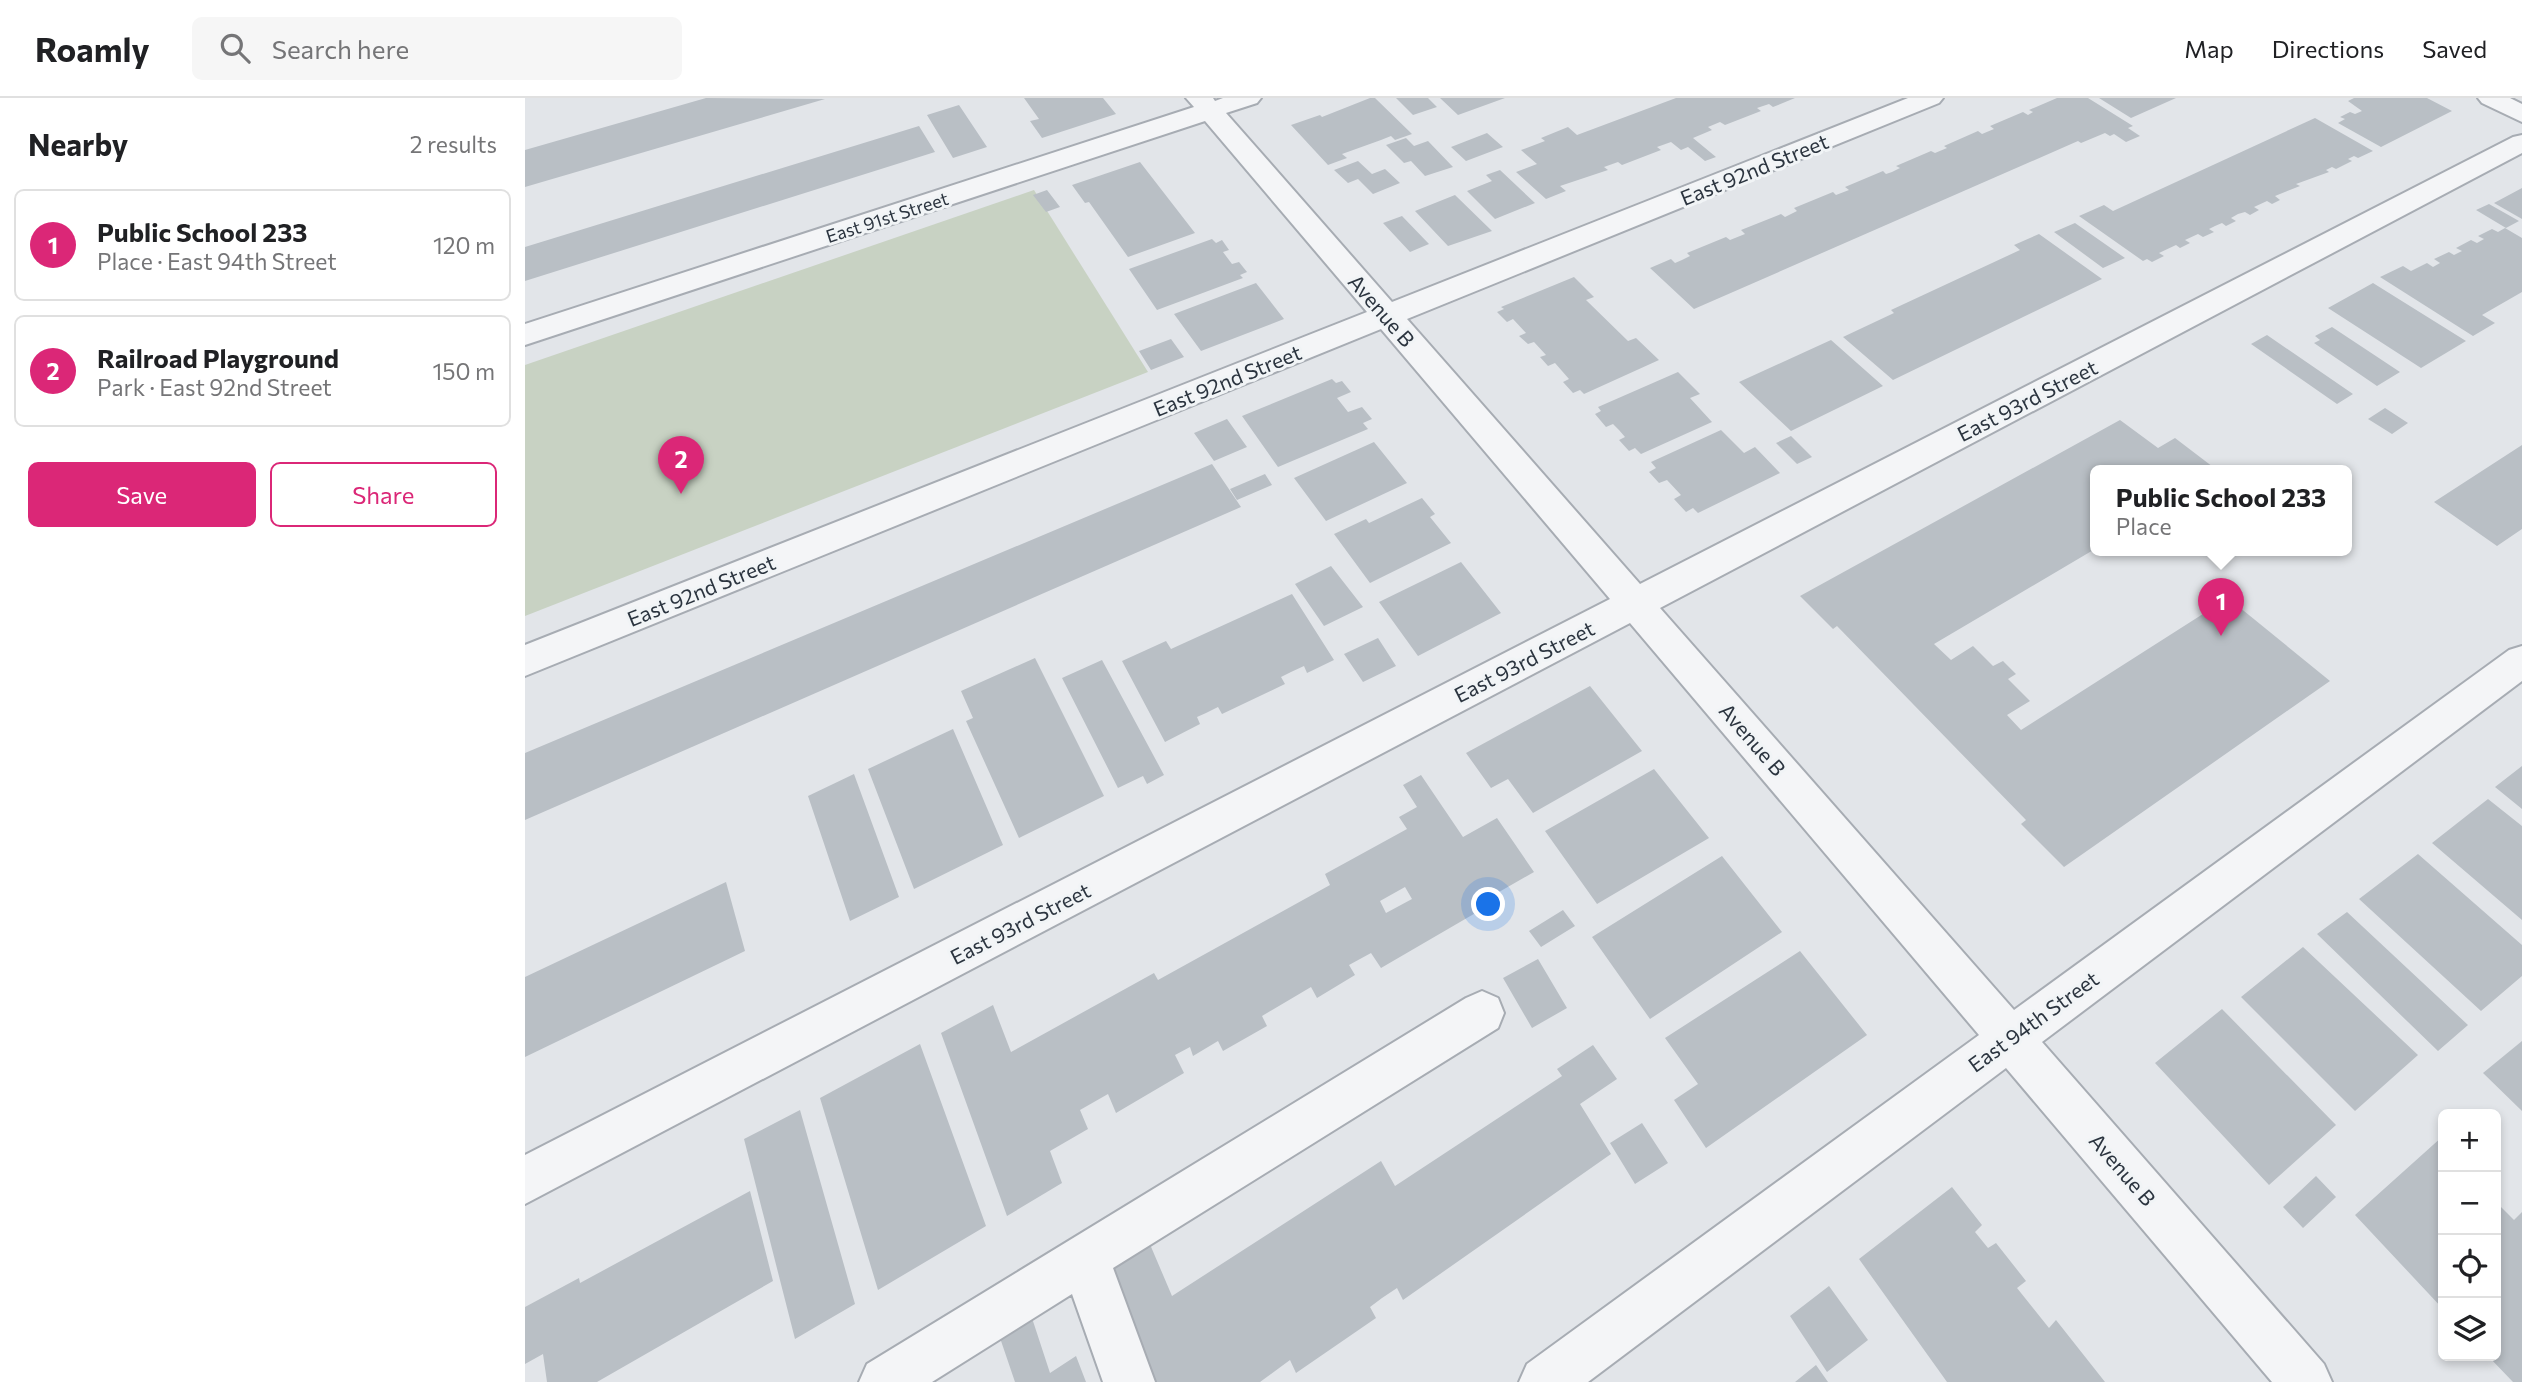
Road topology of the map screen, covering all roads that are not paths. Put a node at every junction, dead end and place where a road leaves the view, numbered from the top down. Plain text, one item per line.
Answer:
1 (1248, 98) edge
2 (1930, 98) edge
3 (2491, 98) edge
4 (1204, 104) edge
5 (2522, 114) edge
6 (2522, 143) edge
7 (1387, 316) junction
8 (525, 335) edge
9 (1635, 603) junction
10 (525, 661) edge
11 (2522, 662) edge
12 (1482, 1013) dead end
13 (2010, 1038) junction
14 (525, 1180) edge
15 (1084, 1258) junction
16 (884, 1382) edge
17 (1129, 1382) edge
18 (1545, 1382) edge
19 (2306, 1382) edge

1 - 4 street, East 91st Street
2 - 7 street, East 92nd Street
3 - 5 street
4 - 7 street, Avenue B
4 - 8 street, East 91st Street
6 - 9 street, East 93rd Street
7 - 9 street, Avenue B
7 - 10 street, East 92nd Street
9 - 13 street, Avenue B
9 - 14 street, East 93rd Street
11 - 13 street, East 94th Street
12 - 15 street
13 - 18 street, East 94th Street
13 - 19 street, Avenue B
15 - 16 street
15 - 17 street

